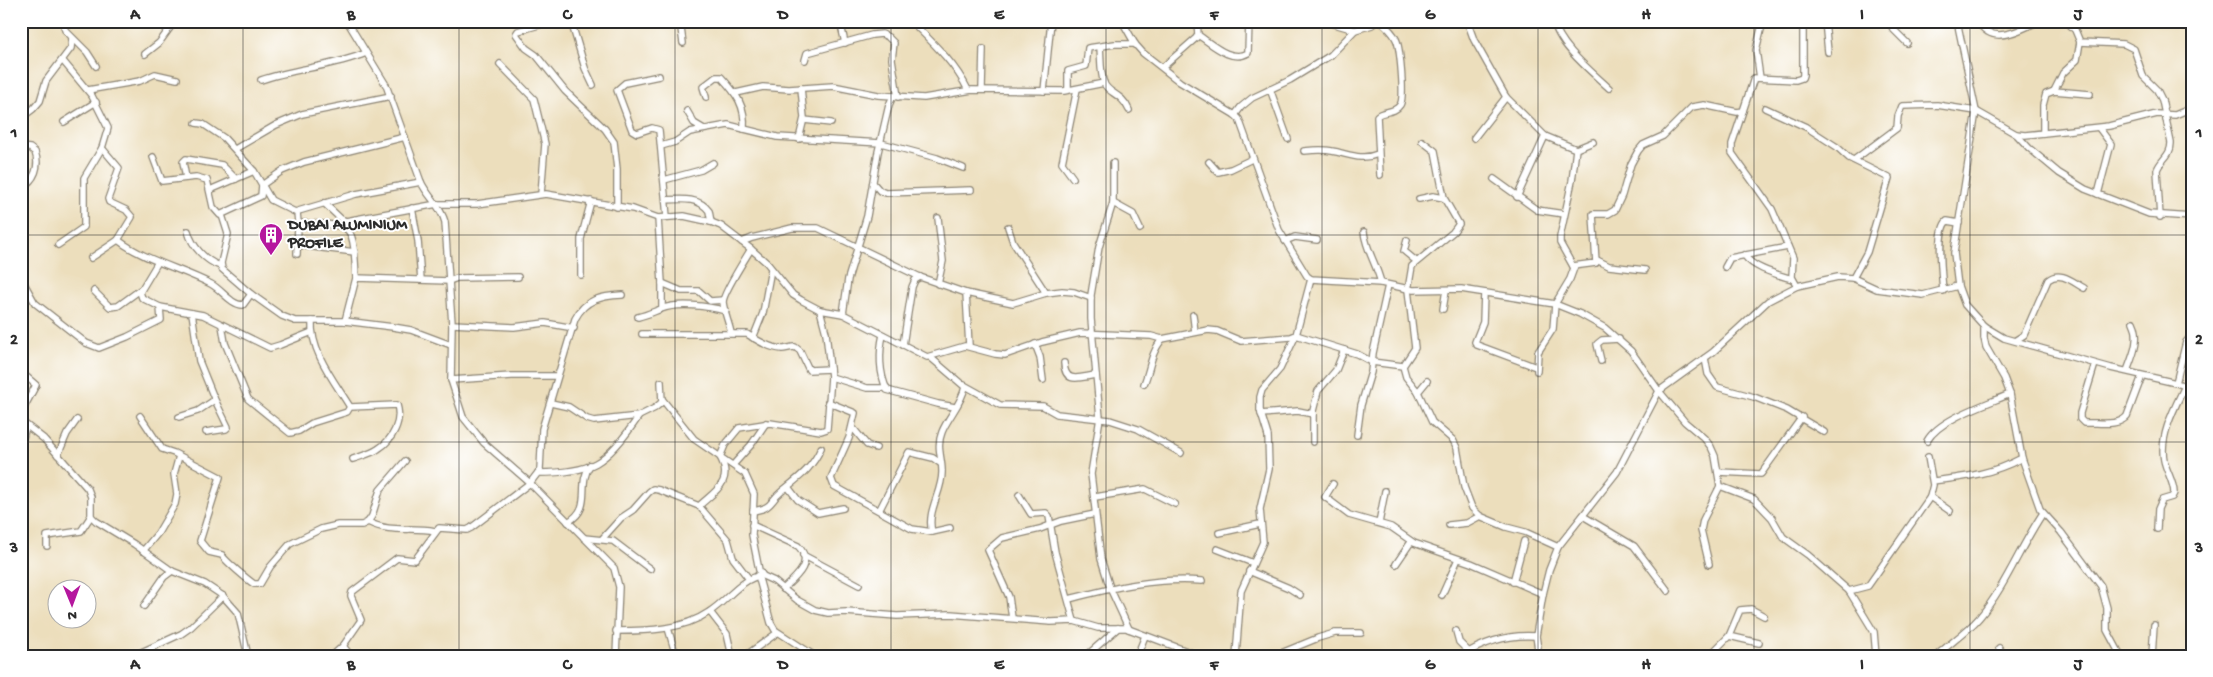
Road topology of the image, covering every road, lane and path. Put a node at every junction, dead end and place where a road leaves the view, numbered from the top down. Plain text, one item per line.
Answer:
1 (66, 21) edge
2 (175, 21) edge
3 (347, 21) edge
4 (553, 21) edge
5 (571, 21) edge
6 (680, 21) edge
7 (840, 21) edge
8 (911, 21) edge
9 (1051, 21) edge
10 (1122, 21) edge
11 (1198, 21) edge
12 (1248, 21) edge
13 (1324, 21) edge
14 (1376, 21) edge
15 (1380, 21) edge
16 (1467, 21) edge
17 (1554, 21) edge
18 (1763, 21) edge
19 (1803, 21) edge
20 (1825, 21) edge
21 (1889, 21) edge
22 (1957, 21) edge
23 (1975, 21) edge
24 (2039, 21) edge
25 (2068, 21) edge
26 (1355, 30) junction
27 (1198, 35) junction
28 (72, 38) junction
29 (2080, 42) junction
30 (683, 43) dead end
31 (845, 43) junction
32 (1907, 43) dead end
33 (1135, 44) junction
34 (1100, 46) junction
35 (984, 49) dead end
36 (1828, 52) dead end
37 (145, 54) dead end
38 (366, 54) junction
39 (805, 60) dead end
40 (63, 61) junction
41 (500, 64) dead end
42 (96, 66) dead end
43 (1163, 66) junction
44 (658, 76) dead end
45 (1760, 78) junction
46 (177, 79) dead end
47 (261, 80) dead end
48 (1104, 83) junction
49 (593, 85) dead end
50 (801, 88) junction
51 (1609, 88) dead end
52 (982, 89) junction
53 (1076, 89) junction
54 (1270, 89) junction
55 (88, 90) junction
56 (968, 90) junction
57 (1068, 90) junction
58 (1044, 91) junction
59 (2054, 91) junction
60 (736, 93) junction
61 (2090, 94) dead end
62 (391, 96) junction
63 (706, 96) dead end
64 (895, 97) junction
65 (1506, 97) junction
66 (96, 102) junction
67 (1765, 108) dead end
68 (1129, 110) dead end
69 (2187, 110) dead end
70 (687, 111) dead end
71 (1743, 111) junction
72 (1976, 111) junction
73 (1235, 115) junction
74 (2166, 115) junction
75 (21, 118) edge
76 (804, 120) junction
77 (64, 122) dead end
78 (196, 123) dead end
79 (831, 123) dead end
80 (2099, 128) junction
81 (744, 129) junction
82 (704, 130) junction
83 (2043, 133) junction
84 (2016, 134) junction
85 (1545, 136) junction
86 (405, 137) junction
87 (1474, 138) dead end
88 (799, 139) junction
89 (1288, 139) dead end
90 (1422, 141) dead end
91 (1593, 142) dead end
92 (880, 144) junction
93 (661, 146) junction
94 (21, 147) edge
95 (102, 148) junction
96 (235, 149) junction
97 (1576, 149) junction
98 (1304, 151) dead end
99 (1378, 154) junction
100 (153, 157) dead end
101 (1252, 159) junction
102 (1854, 160) junction
103 (1209, 162) dead end
104 (713, 163) dead end
105 (1113, 163) dead end
106 (963, 168) dead end
107 (254, 171) junction
108 (1380, 174) dead end
109 (186, 178) junction
110 (236, 178) junction
111 (1073, 178) dead end
112 (1494, 179) dead end
113 (664, 180) junction
114 (421, 182) junction
115 (872, 183) junction
116 (262, 185) junction
117 (21, 187) edge
118 (210, 190) junction
119 (971, 190) dead end
120 (540, 194) junction
121 (2098, 194) junction
122 (1517, 197) junction
123 (1419, 198) dead end
124 (1444, 198) junction
125 (666, 200) junction
126 (591, 201) junction
127 (324, 203) junction
128 (1113, 203) junction
129 (437, 204) junction
130 (618, 207) junction
131 (412, 208) junction
132 (296, 212) junction
133 (1564, 214) junction
134 (222, 215) junction
135 (667, 217) junction
136 (2160, 217) junction
137 (2192, 217) edge
138 (658, 218) junction
139 (938, 218) dead end
140 (711, 222) junction
141 (1958, 222) junction
142 (298, 223) junction
143 (1008, 227) dead end
144 (1140, 229) dead end
145 (188, 231) dead end
146 (1364, 232) dead end
147 (118, 240) junction
148 (1317, 240) dead end
149 (1407, 240) dead end
150 (1284, 241) junction
151 (742, 242) junction
152 (58, 245) dead end
153 (297, 245) junction
154 (859, 246) junction
155 (1788, 247) junction
156 (751, 249) junction
157 (354, 252) junction
158 (297, 254) dead end
159 (1744, 255) junction
160 (91, 258) dead end
161 (1597, 260) junction
162 (1416, 261) junction
163 (158, 262) junction
164 (220, 266) junction
165 (1573, 266) junction
166 (1725, 267) dead end
167 (771, 269) junction
168 (1645, 270) dead end
169 (581, 275) dead end
170 (518, 277) dead end
171 (920, 277) junction
172 (21, 278) edge
173 (356, 278) junction
174 (1853, 278) junction
175 (1311, 279) junction
176 (1792, 279) junction
177 (421, 280) junction
178 (449, 281) junction
179 (662, 283) junction
180 (938, 284) junction
181 (1381, 284) junction
182 (1388, 285) junction
183 (1797, 286) junction
184 (1958, 286) junction
185 (2084, 288) dead end
186 (140, 290) junction
187 (1408, 290) junction
188 (1446, 290) junction
189 (94, 291) dead end
190 (966, 292) junction
191 (1942, 292) junction
192 (1046, 293) junction
193 (1484, 293) junction
194 (251, 294) junction
195 (622, 295) dead end
196 (1091, 298) junction
197 (724, 300) junction
198 (1555, 304) junction
199 (160, 306) junction
200 (662, 308) junction
201 (1444, 309) dead end
202 (820, 310) junction
203 (726, 311) junction
204 (192, 313) junction
205 (843, 314) junction
206 (1194, 315) dead end
207 (638, 317) dead end
208 (312, 321) junction
209 (345, 321) junction
210 (2133, 322) dead end
211 (452, 324) junction
212 (222, 325) junction
213 (1984, 326) junction
214 (574, 328) junction
215 (312, 332) junction
216 (1195, 332) junction
217 (731, 333) junction
218 (1092, 333) junction
219 (642, 334) dead end
220 (883, 335) junction
221 (1296, 335) junction
222 (2192, 335) edge
223 (753, 338) junction
224 (1162, 339) junction
225 (1620, 339) junction
226 (2016, 340) junction
227 (451, 344) junction
228 (1035, 344) junction
229 (903, 345) junction
230 (969, 346) junction
231 (1344, 350) junction
232 (930, 357) junction
233 (1705, 358) junction
234 (1601, 361) dead end
235 (1372, 362) junction
236 (1064, 363) dead end
237 (2095, 364) junction
238 (1403, 366) junction
239 (830, 369) junction
240 (2127, 371) junction
241 (21, 372) edge
242 (1096, 375) junction
243 (557, 376) junction
244 (2142, 376) junction
245 (831, 378) junction
246 (451, 380) junction
247 (1043, 380) dead end
248 (1427, 381) dead end
249 (661, 382) dead end
250 (2176, 383) junction
251 (1144, 384) dead end
252 (964, 386) junction
253 (2185, 386) junction
254 (886, 388) junction
255 (2192, 388) edge
256 (1659, 391) junction
257 (1418, 392) junction
258 (2010, 394) junction
259 (214, 398) junction
260 (662, 399) junction
261 (828, 402) junction
262 (552, 403) junction
263 (350, 407) junction
264 (955, 407) junction
265 (21, 413) edge
266 (1261, 414) junction
267 (1313, 414) junction
268 (140, 416) dead end
269 (638, 416) junction
270 (179, 417) dead end
271 (1802, 417) junction
272 (1100, 418) junction
273 (77, 420) dead end
274 (21, 421) edge
275 (766, 423) junction
276 (26, 426) junction
277 (853, 428) junction
278 (206, 432) dead end
279 (1824, 432) dead end
280 (1357, 435) dead end
281 (1927, 441) dead end
282 (1313, 442) dead end
283 (21, 446) edge
284 (821, 448) dead end
285 (876, 448) dead end
286 (1181, 453) dead end
287 (58, 455) junction
288 (180, 456) junction
289 (720, 457) junction
290 (1928, 458) dead end
291 (2022, 458) junction
292 (353, 459) dead end
293 (406, 461) dead end
294 (940, 463) junction
295 (590, 465) junction
296 (733, 465) junction
297 (1718, 472) junction
298 (538, 473) junction
299 (1933, 481) junction
300 (530, 483) junction
301 (1333, 484) dead end
302 (1720, 486) junction
303 (788, 487) junction
304 (1385, 491) dead end
305 (1019, 495) dead end
306 (1095, 497) junction
307 (1930, 497) junction
308 (1175, 504) dead end
309 (699, 506) junction
310 (843, 508) dead end
311 (880, 509) junction
312 (753, 510) junction
313 (1950, 511) dead end
314 (2042, 513) junction
315 (1095, 514) junction
316 (91, 516) junction
317 (1480, 516) junction
318 (1583, 516) junction
319 (368, 522) junction
320 (568, 522) junction
321 (1379, 522) junction
322 (1260, 524) junction
323 (752, 525) junction
324 (1448, 525) dead end
325 (1050, 526) junction
326 (950, 528) dead end
327 (2157, 529) dead end
328 (435, 531) junction
329 (932, 532) junction
330 (1219, 533) dead end
331 (584, 538) junction
332 (602, 539) junction
333 (1411, 542) junction
334 (1524, 542) dead end
335 (47, 546) dead end
336 (1558, 547) junction
337 (1217, 549) dead end
338 (143, 551) junction
339 (803, 555) junction
340 (1458, 559) junction
341 (1253, 563) junction
342 (1396, 564) dead end
343 (1709, 564) dead end
344 (650, 569) dead end
345 (1249, 570) junction
346 (172, 571) junction
347 (760, 575) junction
348 (749, 579) junction
349 (1202, 580) dead end
350 (1513, 582) junction
351 (858, 585) dead end
352 (1110, 588) junction
353 (783, 589) junction
354 (1668, 591) dead end
355 (1848, 591) junction
356 (1544, 594) junction
357 (1300, 595) dead end
358 (1442, 595) dead end
359 (223, 596) junction
360 (1069, 599) junction
361 (144, 606) dead end
362 (710, 612) junction
363 (1764, 616) dead end
364 (1012, 618) junction
365 (1074, 621) junction
366 (2154, 625) dead end
367 (668, 628) junction
368 (1118, 628) junction
369 (1129, 629) junction
370 (1456, 631) dead end
371 (616, 632) junction
372 (777, 633) junction
373 (1361, 633) dead end
374 (1146, 636) junction
375 (1536, 636) junction
376 (1729, 636) junction
377 (1759, 643) dead end
378 (343, 646) junction
379 (1999, 648) dead end
380 (1469, 652) junction
381 (133, 656) edge
382 (248, 656) edge
383 (332, 656) edge
384 (351, 656) edge
385 (616, 656) edge
386 (676, 656) edge
387 (732, 656) edge
388 (745, 656) edge
389 (815, 656) edge
390 (1086, 656) edge
391 (1137, 656) edge
392 (1200, 656) edge
393 (1236, 656) edge
394 (1274, 656) edge
395 (1462, 656) edge
396 (1539, 656) edge
397 (1709, 656) edge
398 (1876, 656) edge
399 (1936, 656) edge
400 (2004, 656) edge
401 (2121, 656) edge
402 (2152, 656) edge

1 - 28 street
2 - 37 street
3 - 38 street
4 - 130 street
5 - 49 street
6 - 30 street
7 - 31 street
8 - 56 street
9 - 58 street
10 - 33 street
11 - 27 street
12 - 27 street
13 - 26 street
14 - 26 street
15 - 99 street
16 - 65 street
17 - 51 street
18 - 45 street
19 - 45 street
20 - 36 street
21 - 32 street
22 - 72 street
23 - 24 street
25 - 29 street
26 - 54 street
27 - 43 street
28 - 40 street
28 - 42 street
29 - 59 street
29 - 74 street
31 - 39 street
31 - 64 street
33 - 34 street
33 - 43 street
34 - 48 street
34 - 57 street
35 - 52 street
38 - 47 street
38 - 62 street
40 - 55 street
40 - 75 street
41 - 120 street
43 - 73 street
44 - 93 street
45 - 71 street
46 - 55 street
48 - 53 street
48 - 68 street
50 - 60 street
50 - 64 street
50 - 76 street
52 - 56 street
52 - 58 street
53 - 57 street
53 - 111 street
54 - 73 street
54 - 89 street
55 - 66 street
56 - 64 street
57 - 58 street
59 - 61 street
59 - 83 street
60 - 63 street
60 - 81 street
62 - 86 street
62 - 96 street
64 - 92 street
65 - 85 street
65 - 87 street
66 - 77 street
66 - 95 street
67 - 102 street
69 - 74 street
70 - 82 street
71 - 155 street
71 - 161 street
72 - 84 street
72 - 102 street
72 - 141 street
73 - 101 street
74 - 80 street
74 - 136 street
76 - 79 street
76 - 88 street
78 - 96 street
80 - 83 street
80 - 121 street
81 - 82 street
81 - 88 street
82 - 93 street
83 - 84 street
84 - 121 street
85 - 97 street
85 - 122 street
86 - 114 street
86 - 116 street
88 - 92 street
90 - 124 street
91 - 97 street
92 - 106 street
92 - 115 street
93 - 113 street
94 - 117 street
95 - 147 street
95 - 152 street
96 - 107 street
97 - 133 street
98 - 99 street
99 - 108 street
100 - 109 street
101 - 103 street
101 - 150 street
102 - 174 street
104 - 113 street
105 - 128 street
107 - 110 street
107 - 116 street
109 - 110 street
109 - 118 street
110 - 118 street
112 - 122 street
113 - 125 street
114 - 127 street
114 - 129 street
115 - 119 street
115 - 154 street
116 - 132 street
116 - 134 street
118 - 134 street
120 - 126 street
120 - 129 street
121 - 136 street
122 - 133 street
123 - 124 street
124 - 162 street
125 - 135 street
125 - 140 street
126 - 130 street
126 - 169 street
127 - 131 street
127 - 132 street
128 - 144 street
128 - 196 street
129 - 131 street
129 - 178 street
130 - 138 street
131 - 177 street
132 - 142 street
133 - 165 street
134 - 164 street
135 - 138 street
135 - 140 street
136 - 137 street
138 - 179 street
139 - 180 street
140 - 151 street
141 - 184 street
141 - 191 street
142 - 153 street
142 - 157 street
143 - 192 street
145 - 164 street
146 - 181 street
147 - 160 street
147 - 163 street
148 - 150 street
149 - 162 street
150 - 175 street
151 - 154 street
151 - 156 street
153 - 157 street
153 - 158 street
154 - 171 street
154 - 205 street
155 - 159 street
155 - 176 street
156 - 167 street
156 - 197 street
157 - 173 street
159 - 166 street
159 - 176 street
161 - 165 street
161 - 168 street
162 - 187 street
163 - 186 street
163 - 194 street
164 - 194 street
165 - 198 street
167 - 202 street
167 - 223 street
170 - 178 street
171 - 180 street
171 - 229 street
172 - 199 street
173 - 177 street
173 - 209 street
174 - 183 street
174 - 191 street
175 - 181 street
175 - 221 street
176 - 183 street
177 - 178 street
178 - 211 street
179 - 197 street
179 - 200 street
180 - 190 street
181 - 182 street
182 - 187 street
182 - 235 street
183 - 233 street
184 - 191 street
184 - 213 street
185 - 226 street
186 - 189 street
186 - 199 street
187 - 188 street
187 - 238 street
188 - 193 street
188 - 201 street
190 - 192 street
190 - 230 street
192 - 196 street
193 - 198 street
193 - 198 street
194 - 208 street
195 - 214 street
196 - 218 street
197 - 203 street
198 - 225 street
199 - 204 street
200 - 203 street
200 - 207 street
202 - 205 street
202 - 239 street
203 - 217 street
204 - 212 street
204 - 259 street
205 - 220 street
206 - 216 street
208 - 209 street
208 - 215 street
209 - 227 street
210 - 240 street
211 - 214 street
211 - 227 street
212 - 215 street
212 - 263 street
213 - 226 street
213 - 258 street
214 - 243 street
215 - 263 street
216 - 221 street
216 - 224 street
217 - 219 street
217 - 223 street
218 - 224 street
218 - 228 street
218 - 242 street
220 - 229 street
220 - 254 street
221 - 231 street
221 - 266 street
222 - 250 street
223 - 239 street
224 - 251 street
225 - 234 street
225 - 256 street
226 - 237 street
227 - 246 street
228 - 230 street
228 - 247 street
229 - 232 street
230 - 232 street
231 - 235 street
231 - 267 street
232 - 252 street
233 - 256 street
233 - 271 street
235 - 238 street
235 - 280 street
236 - 242 street
237 - 240 street
237 - 244 street
238 - 257 street
239 - 245 street
240 - 244 street
241 - 265 street
242 - 272 street
243 - 246 street
243 - 262 street
244 - 250 street
245 - 254 street
245 - 261 street
246 - 300 street
248 - 257 street
249 - 260 street
250 - 253 street
252 - 264 street
252 - 272 street
253 - 255 street
253 - 327 street
254 - 264 street
256 - 297 street
256 - 318 street
257 - 317 street
258 - 281 street
258 - 291 street
259 - 270 street
259 - 278 street
260 - 269 street
260 - 289 street
261 - 275 street
261 - 277 street
262 - 269 street
262 - 298 street
263 - 292 street
264 - 294 street
266 - 267 street
266 - 322 street
267 - 282 street
268 - 288 street
269 - 295 street
271 - 279 street
271 - 297 street
272 - 286 street
272 - 306 street
273 - 287 street
274 - 276 street
275 - 289 street
275 - 296 street
276 - 283 street
276 - 287 street
277 - 285 street
277 - 311 street
284 - 303 street
287 - 316 street
288 - 319 street
288 - 338 street
289 - 296 street
289 - 309 street
290 - 299 street
291 - 299 street
291 - 314 street
293 - 319 street
294 - 311 street
294 - 329 street
295 - 298 street
295 - 320 street
296 - 312 street
297 - 302 street
298 - 300 street
299 - 307 street
300 - 320 street
300 - 328 street
301 - 321 street
302 - 343 street
302 - 355 street
303 - 310 street
303 - 312 street
304 - 321 street
305 - 325 street
306 - 308 street
306 - 315 street
307 - 313 street
307 - 355 street
309 - 332 street
309 - 348 street
311 - 329 street
312 - 323 street
314 - 399 street
314 - 401 street
315 - 325 street
315 - 352 street
316 - 335 street
316 - 338 street
317 - 324 street
317 - 336 street
318 - 336 street
318 - 354 street
319 - 328 street
320 - 331 street
321 - 333 street
322 - 330 street
322 - 341 street
323 - 339 street
323 - 347 street
325 - 360 street
325 - 364 street
326 - 329 street
328 - 378 street
331 - 332 street
331 - 371 street
332 - 344 street
333 - 340 street
333 - 342 street
334 - 350 street
336 - 356 street
337 - 341 street
338 - 346 street
339 - 351 street
339 - 353 street
340 - 350 street
340 - 358 street
341 - 345 street
345 - 357 street
345 - 393 street
346 - 359 street
346 - 361 street
347 - 348 street
347 - 353 street
347 - 372 street
348 - 362 street
349 - 352 street
350 - 356 street
352 - 360 street
352 - 369 street
353 - 364 street
355 - 398 street
356 - 375 street
359 - 381 street
359 - 382 street
360 - 365 street
362 - 367 street
362 - 387 street
363 - 376 street
364 - 365 street
365 - 368 street
366 - 402 street
367 - 371 street
367 - 386 street
368 - 369 street
368 - 390 street
369 - 374 street
370 - 380 street
371 - 385 street
372 - 388 street
372 - 389 street
373 - 394 street
374 - 391 street
374 - 392 street
375 - 380 street
375 - 396 street
376 - 377 street
376 - 397 street
378 - 383 street
378 - 384 street
379 - 400 street
380 - 395 street

